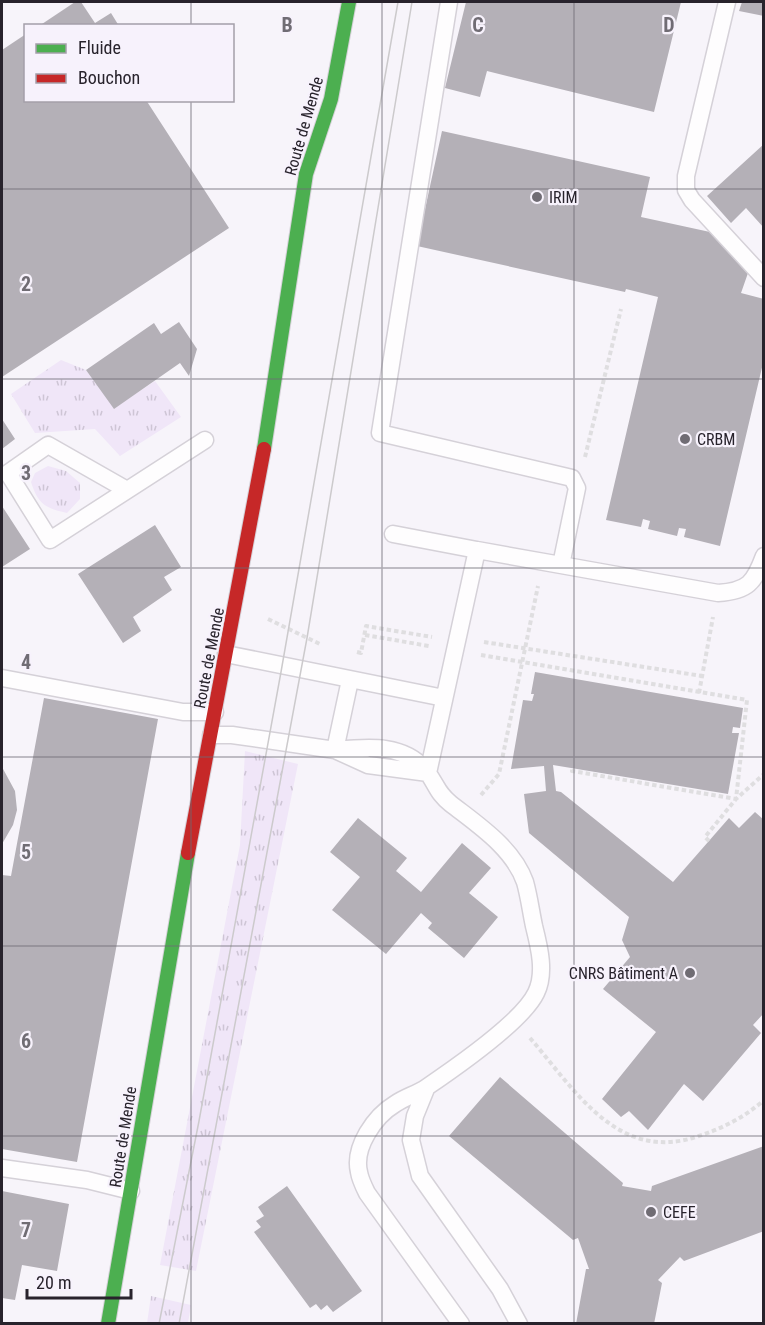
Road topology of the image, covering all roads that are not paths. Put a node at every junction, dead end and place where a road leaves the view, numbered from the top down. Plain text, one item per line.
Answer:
1 (349, 2) edge
2 (449, 2) edge
3 (727, 2) edge
4 (764, 278) edge
5 (205, 440) dead end
6 (127, 490) junction
7 (393, 534) dead end
8 (477, 550) junction
9 (764, 556) edge
10 (553, 563) junction
11 (226, 654) junction
12 (2, 678) edge
13 (350, 680) junction
14 (444, 698) junction
15 (215, 712) junction
16 (211, 735) junction
17 (336, 750) junction
18 (428, 773) junction
19 (426, 1089) junction
20 (2, 1167) edge
21 (131, 1191) junction
22 (108, 1323) edge
23 (461, 1323) edge
24 (519, 1323) edge

1 - 11 main road, Route de Mende
2 - 10 lane
3 - 4 lane
5 - 6 lane
6 - 6 lane
7 - 8 lane
8 - 10 lane
8 - 14 lane
9 - 10 lane
11 - 13 lane
11 - 15 main road, Route de Mende
12 - 15 lane
13 - 14 lane
13 - 17 lane
14 - 18 lane
15 - 16 main road, Route de Mende
16 - 17 lane
16 - 21 main road, Route de Mende
17 - 18 lane
18 - 19 lane
19 - 23 lane
19 - 24 lane
20 - 21 lane
21 - 22 main road, Route de Mende

